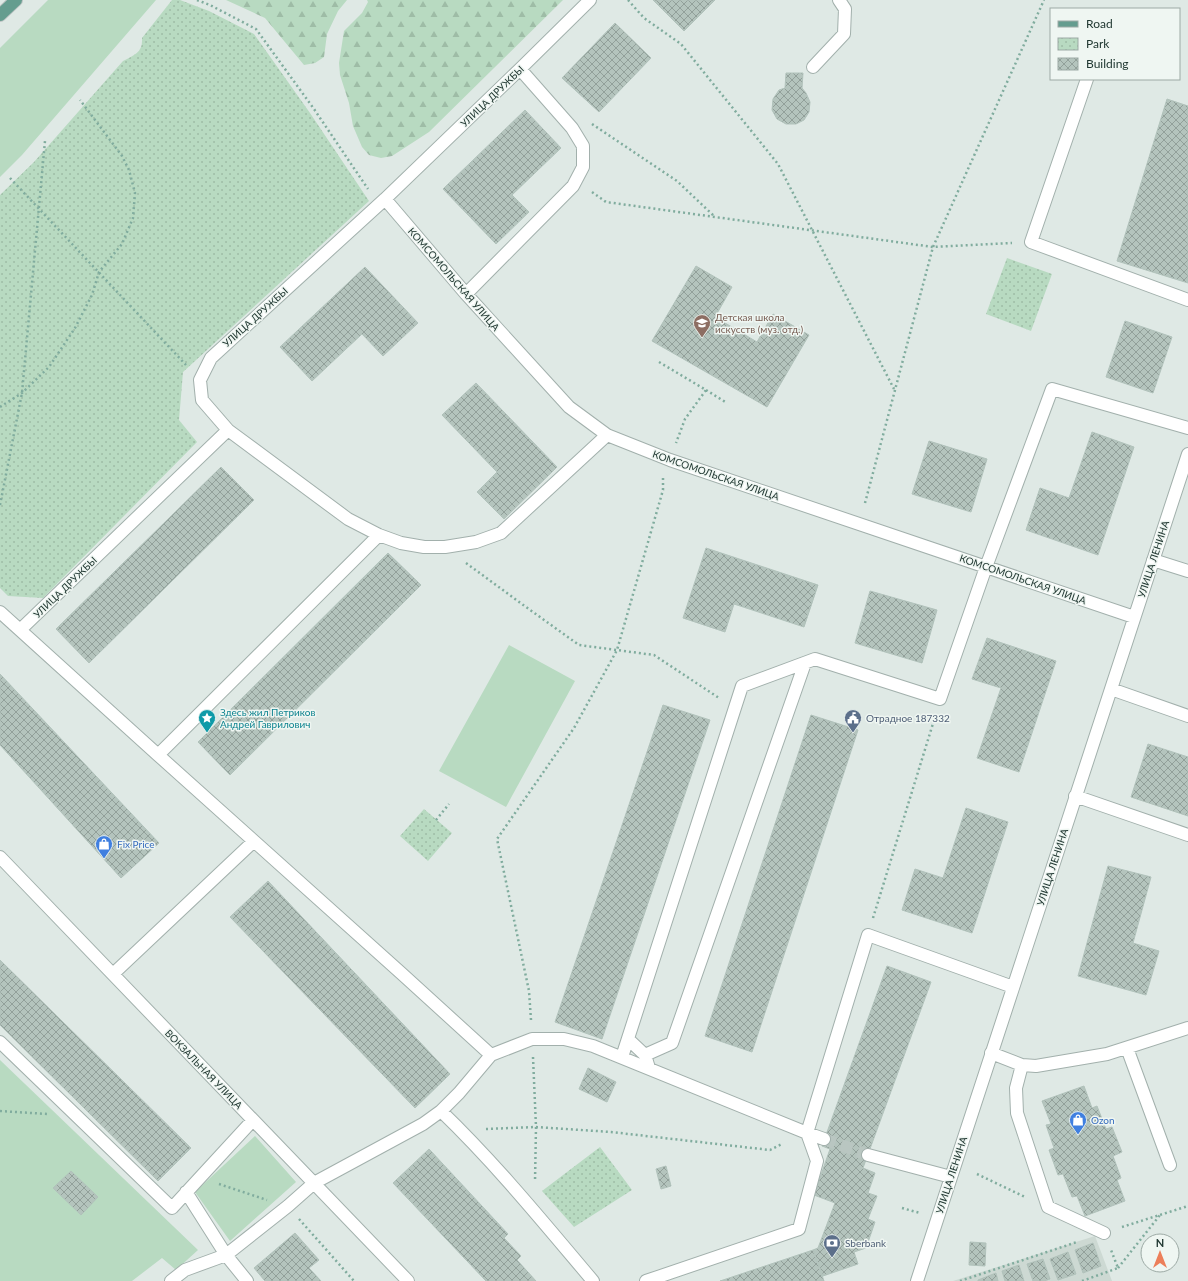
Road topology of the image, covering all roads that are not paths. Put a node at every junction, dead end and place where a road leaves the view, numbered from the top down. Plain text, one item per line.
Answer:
1 (16, 0) edge
2 (590, 0) edge
3 (839, 0) edge
4 (0, 15) edge
5 (813, 67) dead end
6 (520, 69) junction
7 (1087, 80) edge
8 (385, 199) junction
9 (466, 294) junction
10 (1188, 300) edge
11 (1188, 428) edge
12 (228, 430) junction
13 (607, 435) junction
14 (1188, 454) edge
15 (379, 535) junction
16 (1153, 560) junction
17 (986, 567) junction
18 (1188, 570) edge
19 (0, 612) edge
20 (1134, 617) junction
21 (20, 630) junction
22 (805, 663) junction
23 (1110, 689) junction
24 (1188, 716) edge
25 (158, 755) junction
26 (1075, 796) junction
27 (1188, 836) edge
28 (254, 841) junction
29 (0, 857) edge
30 (113, 974) junction
31 (1013, 987) junction
32 (1188, 1028) edge
33 (628, 1039) junction
34 (0, 1042) edge
35 (1127, 1048) junction
36 (991, 1053) junction
37 (645, 1054) junction
38 (491, 1055) junction
39 (622, 1057) junction
40 (1022, 1065) junction
41 (649, 1068) junction
42 (441, 1111) junction
43 (253, 1120) junction
44 (807, 1133) junction
45 (824, 1139) tunnel mouth
46 (868, 1155) tunnel mouth
47 (1170, 1165) dead end
48 (951, 1177) junction
49 (314, 1183) junction
50 (186, 1192) junction
51 (1104, 1233) road end
52 (226, 1255) junction
53 (171, 1281) edge
54 (247, 1281) edge
55 (408, 1281) edge
56 (593, 1281) edge
57 (646, 1281) edge
58 (917, 1281) edge

1 - 4 main road
2 - 6 street, УЛИЦА ДРУЖБЫ
3 - 5 street
6 - 8 street, УЛИЦА ДРУЖБЫ
6 - 9 street
7 - 10 street
8 - 9 street, КОМСОМОЛЬСКАЯ УЛИЦА
8 - 12 street, УЛИЦА ДРУЖБЫ
9 - 13 street, КОМСОМОЛЬСКАЯ УЛИЦА
11 - 17 street
12 - 15 street
12 - 21 street, УЛИЦА ДРУЖБЫ
13 - 15 street
13 - 17 street, КОМСОМОЛЬСКАЯ УЛИЦА
14 - 16 street, УЛИЦА ЛЕНИНА
15 - 25 street
16 - 18 street
16 - 20 street, УЛИЦА ЛЕНИНА
17 - 20 street, КОМСОМОЛЬСКАЯ УЛИЦА
17 - 22 street
19 - 21 street
20 - 23 street, УЛИЦА ЛЕНИНА
21 - 25 street
22 - 33 street
22 - 37 street
23 - 24 street
23 - 26 street, УЛИЦА ЛЕНИНА
25 - 28 street
26 - 27 street
26 - 31 street, УЛИЦА ЛЕНИНА
28 - 30 street
28 - 38 street
29 - 30 street, ВОКЗАЛЬНАЯ УЛИЦА
30 - 43 street, ВОКЗАЛЬНАЯ УЛИЦА
31 - 36 street, УЛИЦА ЛЕНИНА
31 - 44 street
32 - 35 street
33 - 37 street
33 - 39 street
34 - 50 street
35 - 40 street
35 - 47 street
36 - 40 street
36 - 48 street, УЛИЦА ЛЕНИНА
37 - 41 street
38 - 39 street
38 - 42 street
39 - 41 street
40 - 51 street
41 - 44 street
42 - 49 street
42 - 56 street
43 - 49 street, ВОКЗАЛЬНАЯ УЛИЦА
43 - 50 street
44 - 45 street
44 - 57 street
46 - 48 street
48 - 58 street, УЛИЦА ЛЕНИНА
49 - 52 street
49 - 55 street, ВОКЗАЛЬНАЯ УЛИЦА
50 - 52 street
52 - 53 street
52 - 54 street

